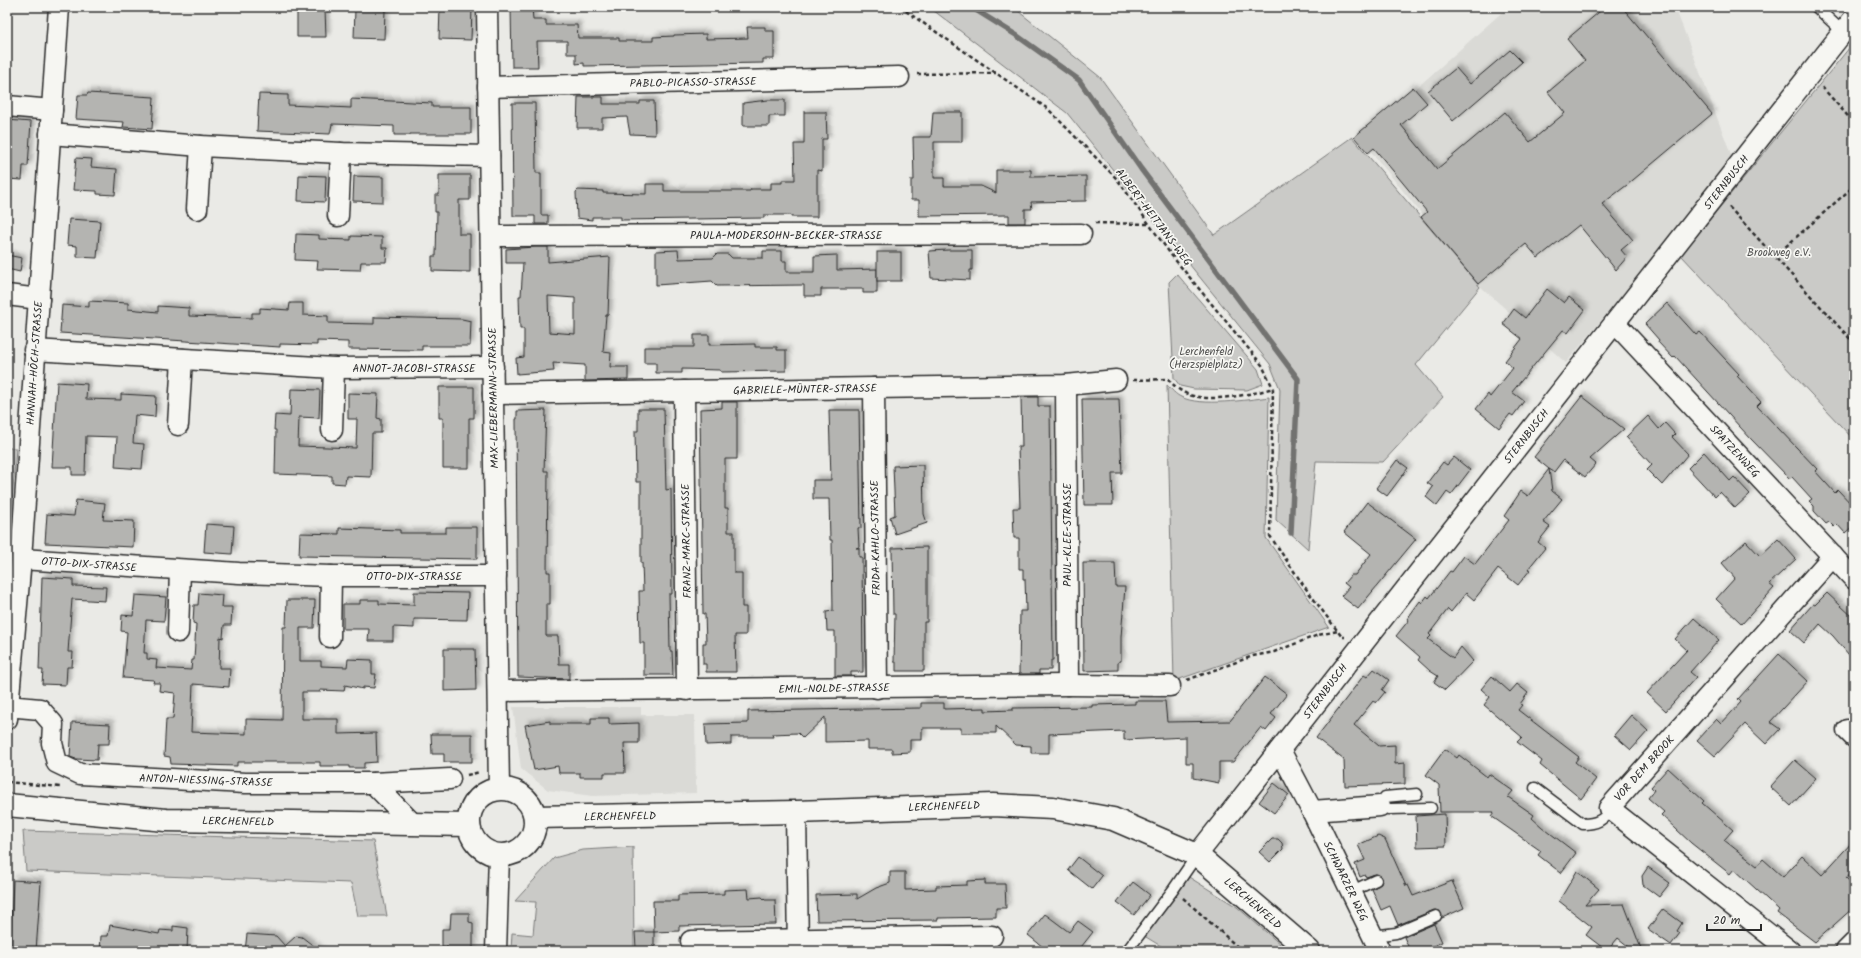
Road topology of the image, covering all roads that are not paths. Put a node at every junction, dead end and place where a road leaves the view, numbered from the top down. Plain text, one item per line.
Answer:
1 (59, 7) edge
2 (487, 7) edge
3 (1816, 7) edge
4 (1848, 25) edge
5 (899, 77) road end
6 (488, 87) junction
7 (7, 106) edge
8 (52, 110) junction
9 (50, 134) junction
10 (201, 146) junction
11 (341, 153) junction
12 (489, 156) junction
13 (197, 209) dead end
14 (338, 216) dead end
15 (1081, 234) road end
16 (490, 236) junction
17 (7, 295) edge
18 (39, 299) junction
19 (1615, 324) junction
20 (34, 350) junction
21 (182, 359) junction
22 (334, 368) junction
23 (493, 368) junction
24 (1116, 380) road end
25 (1066, 385) junction
26 (874, 388) junction
27 (684, 391) junction
28 (493, 394) junction
29 (178, 425) dead end
30 (332, 430) dead end
31 (1833, 556) junction
32 (21, 560) junction
33 (180, 570) junction
34 (331, 576) junction
35 (496, 576) junction
36 (1854, 579) edge
37 (13, 590) edge
38 (178, 632) dead end
39 (330, 637) dead end
40 (1068, 685) junction
41 (1170, 686) road end
42 (877, 688) junction
43 (687, 690) junction
44 (498, 691) junction
45 (7, 710) edge
46 (1280, 750) junction
47 (450, 780) road end
48 (373, 783) junction
49 (1535, 788) dead end
50 (499, 789) junction
51 (1417, 794) dead end
52 (7, 806) edge
53 (1380, 806) junction
54 (1431, 808) dead end
55 (1612, 810) junction
56 (1312, 811) junction
57 (796, 812) junction
58 (535, 817) junction
59 (412, 823) junction
60 (469, 825) junction
61 (499, 855) junction
62 (1197, 855) junction
63 (1376, 880) dead end
64 (1352, 891) junction
65 (1436, 916) dead end
66 (992, 936) dead end
67 (691, 941) dead end
68 (1854, 943) edge
69 (1377, 944) edge
70 (798, 945) edge
71 (496, 951) edge
72 (1127, 951) edge
73 (1309, 951) edge
74 (1790, 951) edge
75 (1846, 951) edge

1 - 8 street, HANNAH-HÖCH-STRASSE
2 - 6 street, MAX-LIEBERMANN-STRASSE
3 - 4 lane
4 - 19 street, STERNBUSCH
5 - 6 street, PABLO-PICASSO-STRASSE
6 - 12 street, MAX-LIEBERMANN-STRASSE
7 - 8 street
8 - 9 street, HANNAH-HÖCH-STRASSE
9 - 10 street
9 - 18 street, HANNAH-HÖCH-STRASSE
10 - 11 street
10 - 13 street
11 - 12 street
11 - 14 street
12 - 16 street, MAX-LIEBERMANN-STRASSE
15 - 16 street, PAULA-MODERSOHN-BECKER-STRASSE
16 - 23 street, MAX-LIEBERMANN-STRASSE
17 - 18 street
18 - 20 street, HANNAH-HÖCH-STRASSE
19 - 31 street, SPATZENWEG
19 - 46 street, STERNBUSCH
20 - 21 street, ANNOT-JACOBI-STRASSE
20 - 32 street, HANNAH-HÖCH-STRASSE
21 - 22 street, ANNOT-JACOBI-STRASSE
21 - 29 street
22 - 23 street, ANNOT-JACOBI-STRASSE
22 - 30 street
23 - 28 street, MAX-LIEBERMANN-STRASSE
24 - 25 street, GABRIELE-MÜNTER-STRASSE
25 - 26 street, GABRIELE-MÜNTER-STRASSE
25 - 40 street, PAUL-KLEE-STRASSE
26 - 27 street, GABRIELE-MÜNTER-STRASSE
26 - 42 street, FRIDA-KAHLO-STRASSE
27 - 28 street, GABRIELE-MÜNTER-STRASSE
27 - 43 street, FRANZ-MARC-STRASSE
28 - 35 street, MAX-LIEBERMANN-STRASSE
31 - 36 street, SPATZENWEG
31 - 55 street, VOR DEM BROOK
32 - 33 street, OTTO-DIX-STRASSE
32 - 37 street, HANNAH-HÖCH-STRASSE
33 - 34 street, OTTO-DIX-STRASSE
33 - 38 street
34 - 35 street, OTTO-DIX-STRASSE
34 - 39 street
35 - 44 street, MAX-LIEBERMANN-STRASSE
37 - 45 street, HANNAH-HÖCH-STRASSE
40 - 41 street, EMIL-NOLDE-STRASSE
40 - 42 street, EMIL-NOLDE-STRASSE
42 - 43 street, EMIL-NOLDE-STRASSE
43 - 44 street, EMIL-NOLDE-STRASSE
44 - 50 street, MAX-LIEBERMANN-STRASSE
45 - 48 street, ANTON-NIESSING-STRASSE
46 - 56 street, SCHWARZER WEG
46 - 62 street, STERNBUSCH
47 - 48 street, ANTON-NIESSING-STRASSE
48 - 59 street
49 - 55 lane
50 - 58 street
50 - 60 street
51 - 53 lane
52 - 59 street, LERCHENFELD
53 - 54 lane
53 - 56 street
55 - 74 street, VOR DEM BROOK
56 - 64 street, SCHWARZER WEG
57 - 58 street, LERCHENFELD
57 - 62 street, LERCHENFELD
57 - 70 street
58 - 61 street
59 - 60 street, LERCHENFELD
60 - 61 street
61 - 71 street
62 - 72 lane
62 - 73 street, LERCHENFELD
63 - 64 lane
64 - 69 street, SCHWARZER WEG
65 - 69 lane
66 - 70 street
67 - 70 street
68 - 75 street

